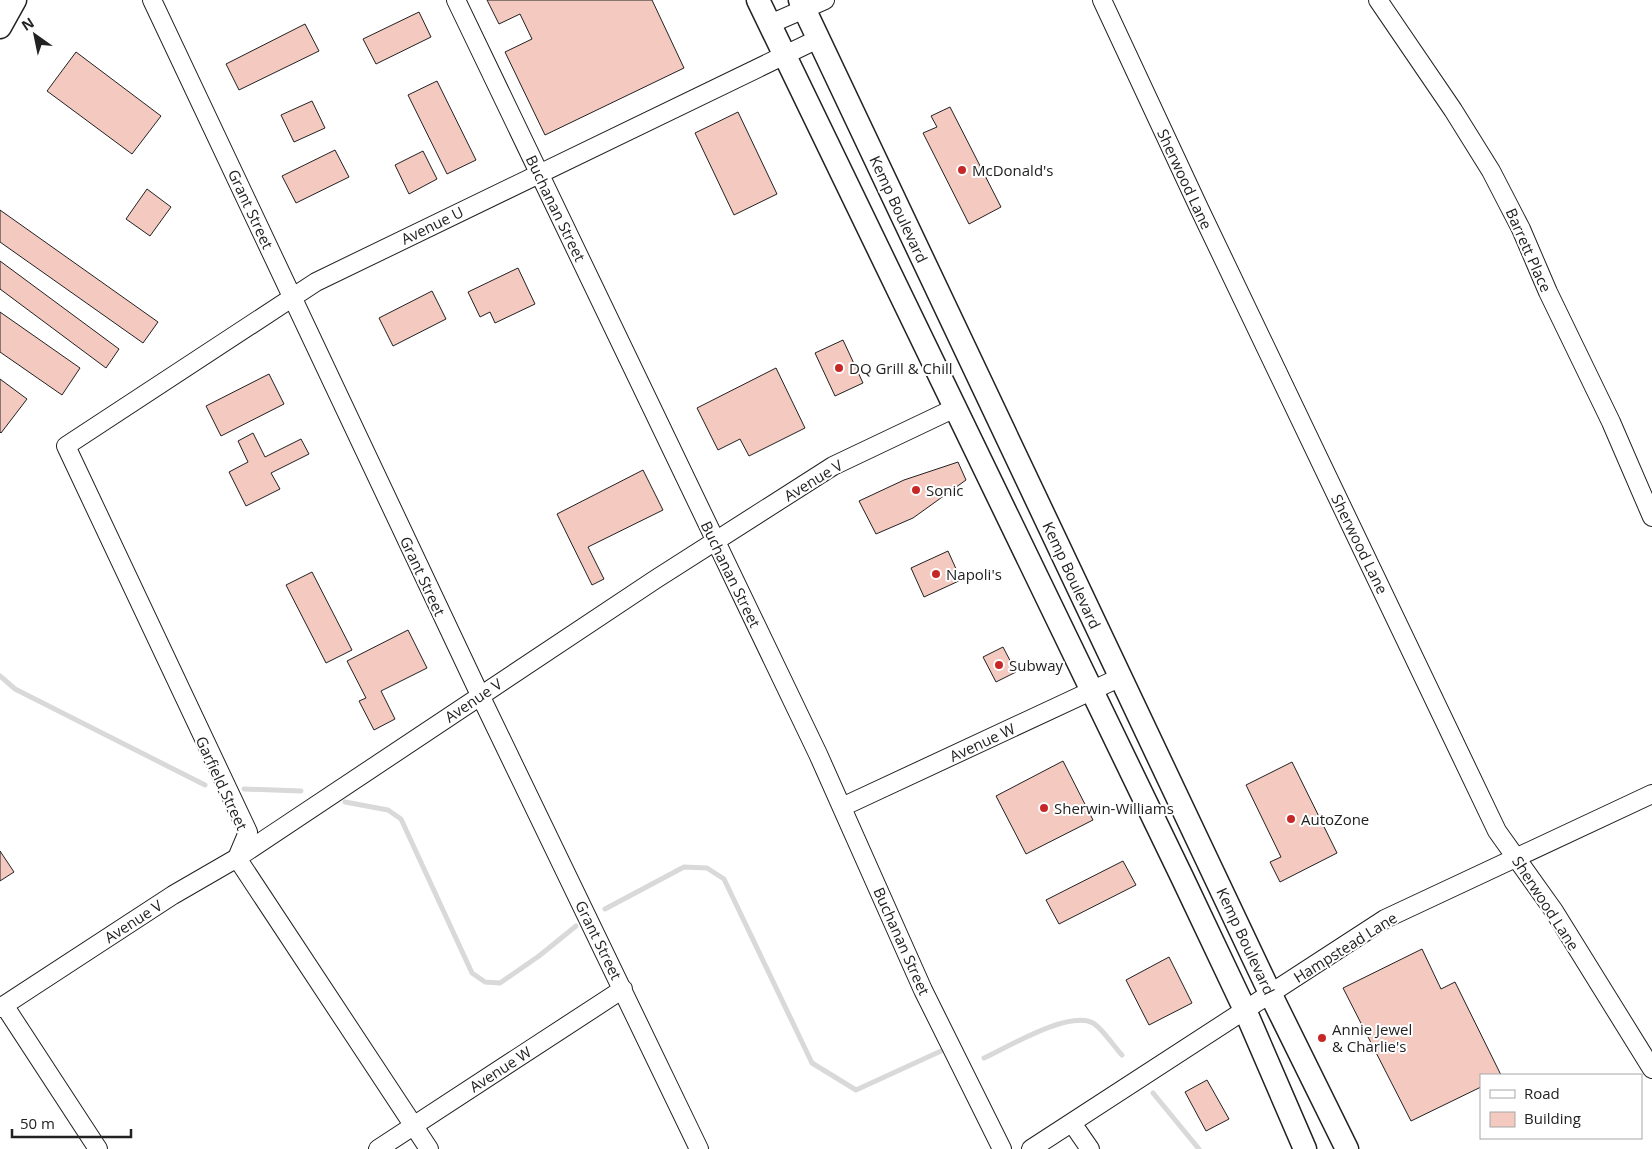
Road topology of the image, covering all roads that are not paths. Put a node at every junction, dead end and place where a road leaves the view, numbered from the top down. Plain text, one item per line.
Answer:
1 (5, 0) edge
2 (15, 0) edge
3 (152, 0) edge
4 (456, 0) edge
5 (758, 0) edge
6 (825, 0) edge
7 (1102, 0) edge
8 (1378, 0) edge
9 (802, 4) edge
10 (0, 5) edge
11 (770, 24) junction
12 (0, 27) edge
13 (818, 39) junction
14 (785, 55) junction
15 (539, 173) junction
16 (292, 297) junction
17 (987, 395) junction
18 (955, 408) junction
19 (66, 446) joint
20 (1652, 516) edge
21 (715, 541) junction
22 (1121, 677) junction
23 (1091, 691) junction
24 (480, 695) junction
25 (1652, 794) edge
26 (842, 807) junction
27 (1517, 857) junction
28 (237, 858) junction
29 (624, 989) junction
30 (1270, 993) junction
31 (2, 1006) edge
32 (1245, 1010) junction
33 (1652, 1069) edge
34 (1072, 1123) junction
35 (414, 1125) junction
36 (98, 1149) edge
37 (378, 1149) edge
38 (429, 1149) edge
39 (699, 1149) edge
40 (1002, 1149) edge
41 (1031, 1149) edge
42 (1090, 1149) edge
43 (1305, 1149) edge
44 (1346, 1149) edge

1 - 10 highway
2 - 12 main road
3 - 16 street, Grant Street
4 - 15 street, Buchanan Street
5 - 11 main road, Kemp Boulevard
6 - 9 street
7 - 27 street, Sherwood Lane
8 - 20 street, Barrett Place
9 - 11 street
9 - 13 main road, Kemp Boulevard
11 - 14 main road, Kemp Boulevard
13 - 14 street, Avenue U
13 - 17 main road, Kemp Boulevard
14 - 15 street, Avenue U
14 - 18 main road, Kemp Boulevard
15 - 16 street, Avenue U
15 - 21 street, Buchanan Street
16 - 19 street, Avenue U
16 - 24 street, Grant Street
17 - 18 main road
17 - 22 main road, Kemp Boulevard
18 - 21 street, Avenue V
18 - 23 main road, Kemp Boulevard
19 - 28 street, Garfield Street
21 - 24 street, Avenue V
21 - 26 street, Buchanan Street
22 - 23 street, Avenue W
22 - 30 main road, Kemp Boulevard
23 - 26 street, Avenue W
23 - 32 main road, Kemp Boulevard
24 - 28 street, Avenue V
24 - 29 street, Grant Street
25 - 27 street, Hampstead Lane
26 - 40 street, Buchanan Street
27 - 30 street, Hampstead Lane
27 - 33 street, Sherwood Lane
28 - 31 street, Avenue V
28 - 35 street
29 - 35 street, Avenue W
29 - 39 street, Grant Street
30 - 32 street, Hampstead Lane
30 - 44 main road, Kemp Boulevard
31 - 36 street
32 - 34 street, Hampstead Lane
32 - 43 main road, Kemp Boulevard
34 - 41 street, Hampstead Lane
34 - 42 street
35 - 37 street, Avenue W
35 - 38 street

